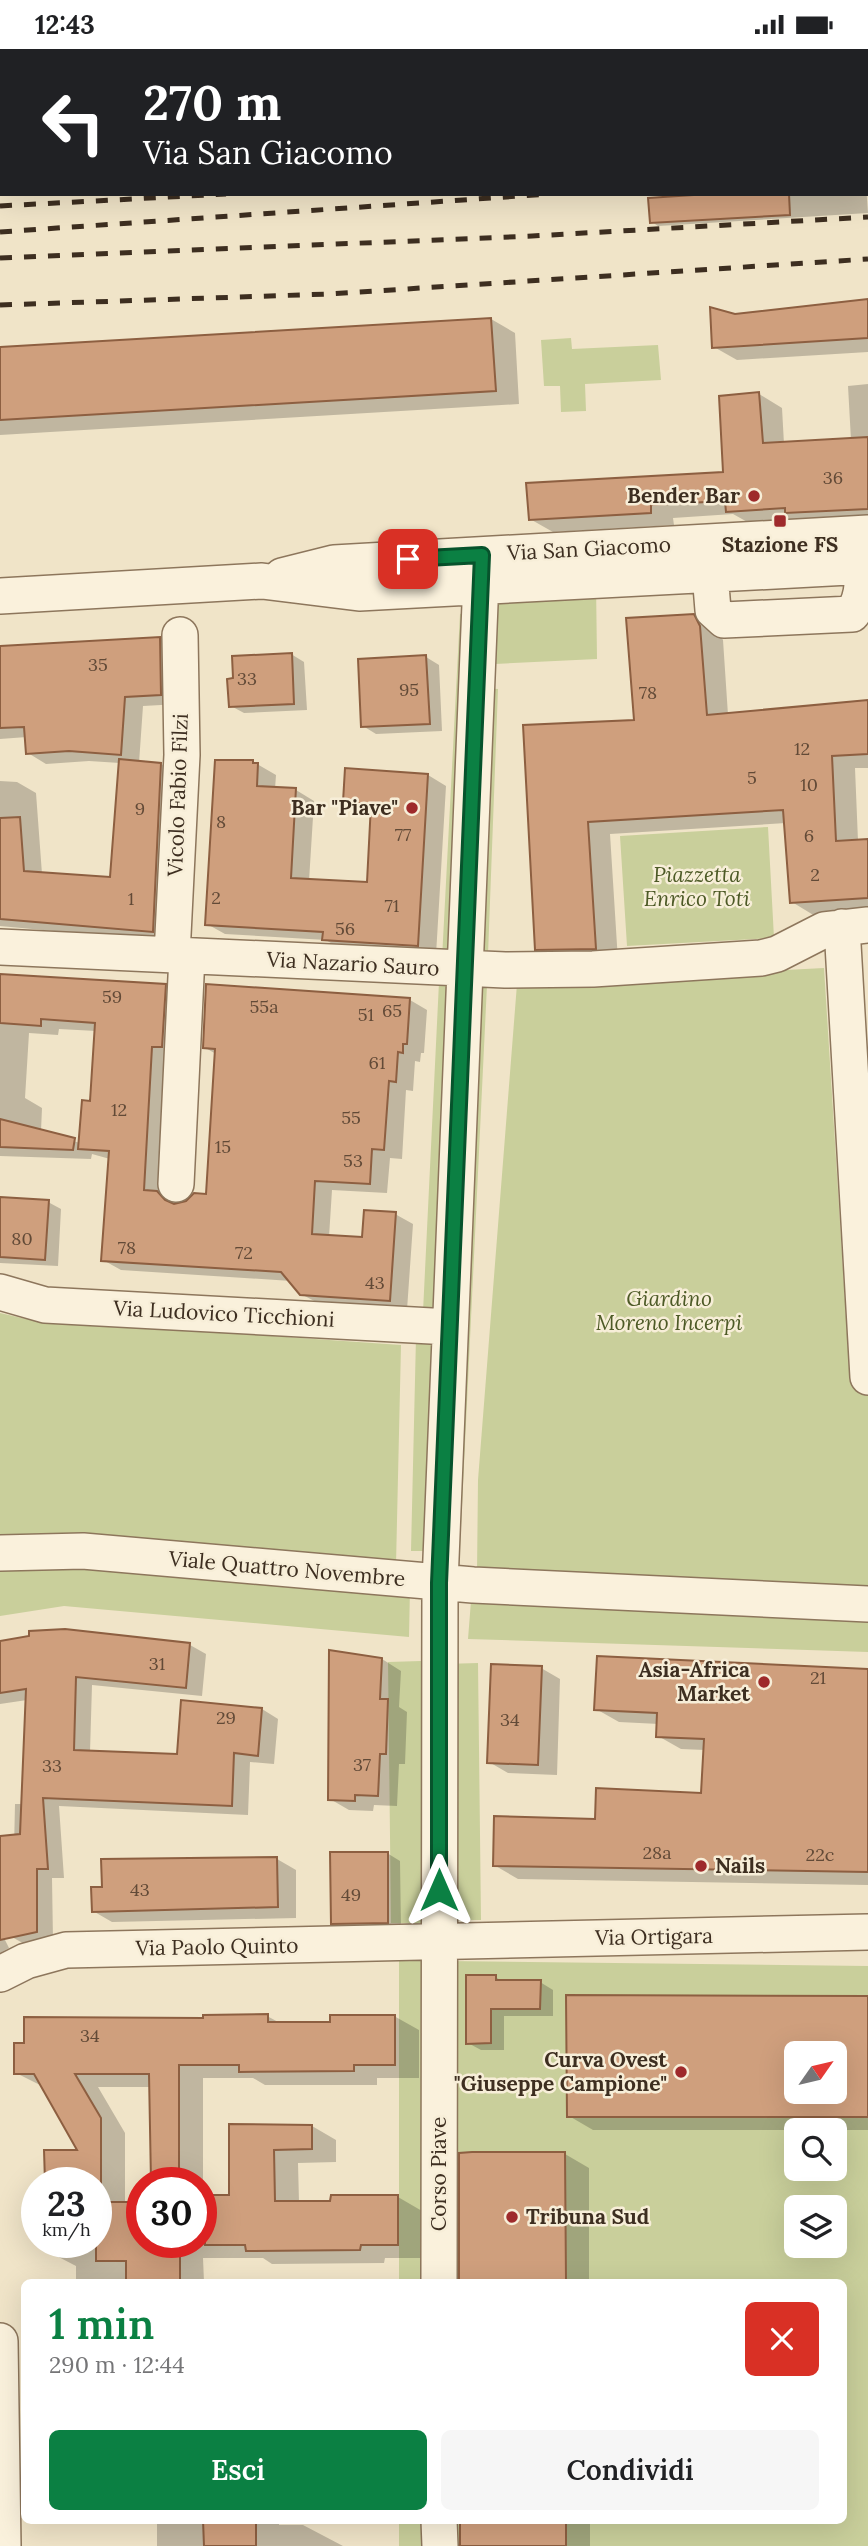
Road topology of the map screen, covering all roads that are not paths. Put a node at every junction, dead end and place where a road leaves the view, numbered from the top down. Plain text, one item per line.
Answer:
1 (864, 550) edge
2 (709, 557) junction
3 (482, 570) junction
4 (0, 596) edge
5 (180, 635) dead end
6 (855, 926) edge
7 (0, 947) edge
8 (180, 956) junction
9 (466, 969) junction
10 (176, 1184) dead end
11 (0, 1292) edge
12 (450, 1327) junction
13 (867, 1377) edge
14 (0, 1553) edge
15 (439, 1583) junction
16 (868, 1604) edge
17 (868, 1932) edge
18 (439, 1943) junction
19 (0, 1974) edge
20 (439, 2279) edge
21 (0, 2341) edge
22 (439, 2524) edge
23 (3, 2546) edge
24 (440, 2546) edge

1 - 2 street, Via San Giacomo
1 - 2 street
2 - 3 street, Via San Giacomo
3 - 4 street, Via San Giacomo
3 - 9 street, Corso Piave
5 - 8 street, Vicolo Fabio Filzi
6 - 9 street, Via Nazario Sauro
6 - 13 street
7 - 8 street, Via Nazario Sauro
8 - 9 street, Via Nazario Sauro
8 - 10 street, Vicolo Fabio Filzi
9 - 12 street, Corso Piave
11 - 12 street, Via Ludovico Ticchioni
12 - 15 street, Corso Piave
14 - 15 street, Viale Quattro Novembre
15 - 16 street, Viale Quattro Novembre
15 - 18 street, Corso Piave
17 - 18 street, Via Ortigara
18 - 19 street, Via Paolo Quinto
18 - 20 street, Corso Piave
21 - 23 street
22 - 24 street

